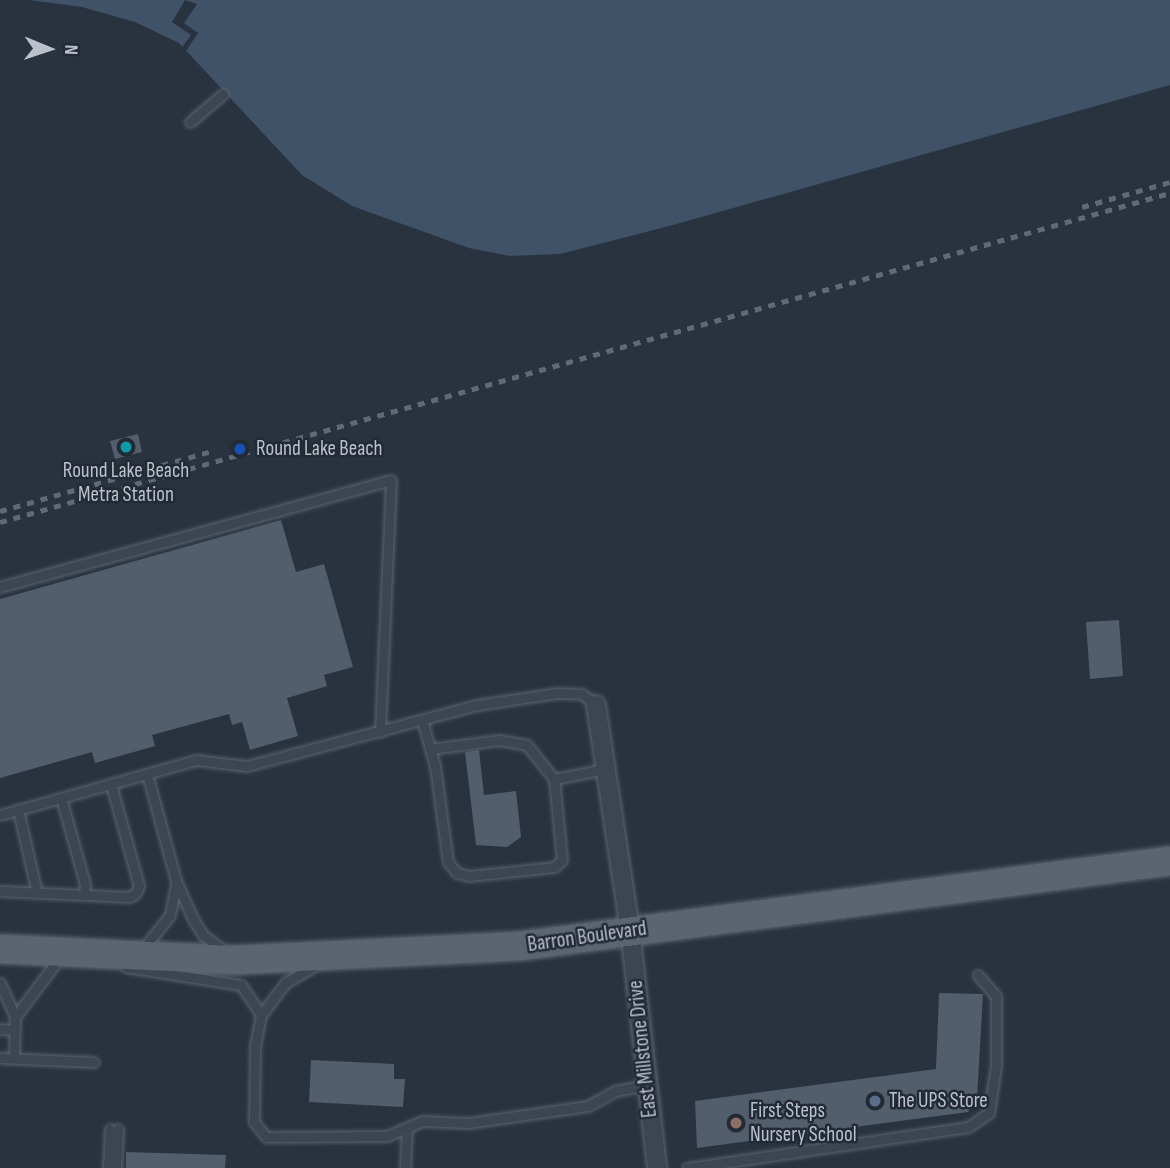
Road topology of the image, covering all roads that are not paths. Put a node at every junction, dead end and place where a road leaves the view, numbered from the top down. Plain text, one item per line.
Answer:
1 (223, 94) dead end
2 (190, 122) dead end
3 (0, 587) edge
4 (596, 705) joint
5 (422, 720) junction
6 (380, 732) junction
7 (430, 750) junction
8 (605, 769) junction
9 (147, 774) junction
10 (554, 779) junction
11 (111, 784) junction
12 (61, 798) junction
13 (18, 810) junction
14 (0, 815) edge
15 (1170, 861) edge
16 (176, 881) junction
17 (0, 891) edge
18 (37, 893) junction
19 (84, 895) junction
20 (629, 930) junction
21 (0, 949) edge
22 (66, 953) junction
23 (135, 956) junction
24 (327, 958) junction
25 (236, 960) junction
26 (978, 975) dead end
27 (0, 983) edge
28 (261, 1015) junction
29 (15, 1017) junction
30 (0, 1029) edge
31 (15, 1030) junction
32 (0, 1058) edge
33 (14, 1058) junction
34 (94, 1062) dead end
35 (647, 1085) junction
36 (407, 1128) junction
37 (108, 1168) edge
38 (116, 1168) edge
39 (405, 1168) edge
40 (657, 1168) edge
41 (687, 1168) edge

1 - 2 lane
3 - 6 lane
4 - 5 lane
4 - 8 street, East Millstone Drive
5 - 6 lane
5 - 7 lane
6 - 9 lane
7 - 10 lane
7 - 10 lane
8 - 10 lane
8 - 20 street, East Millstone Drive
9 - 11 lane
9 - 16 lane
11 - 12 lane
11 - 19 lane
12 - 13 lane
12 - 19 lane
13 - 14 lane
13 - 18 lane
15 - 20 main road, Barron Boulevard
16 - 23 lane
16 - 25 lane
17 - 18 lane
18 - 19 lane
20 - 24 main road, Barron Boulevard
20 - 35 street, East Millstone Drive
21 - 22 main road, Barron Boulevard
22 - 23 main road, Barron Boulevard
22 - 28 lane
22 - 29 lane
23 - 25 main road, Barron Boulevard
24 - 25 main road, Barron Boulevard
24 - 28 lane
26 - 41 lane
27 - 29 lane
28 - 36 lane
29 - 31 lane
30 - 31 lane
31 - 33 lane
32 - 33 lane
33 - 34 lane
35 - 36 lane
35 - 40 street, East Millstone Drive
36 - 39 lane
37 - 38 lane

